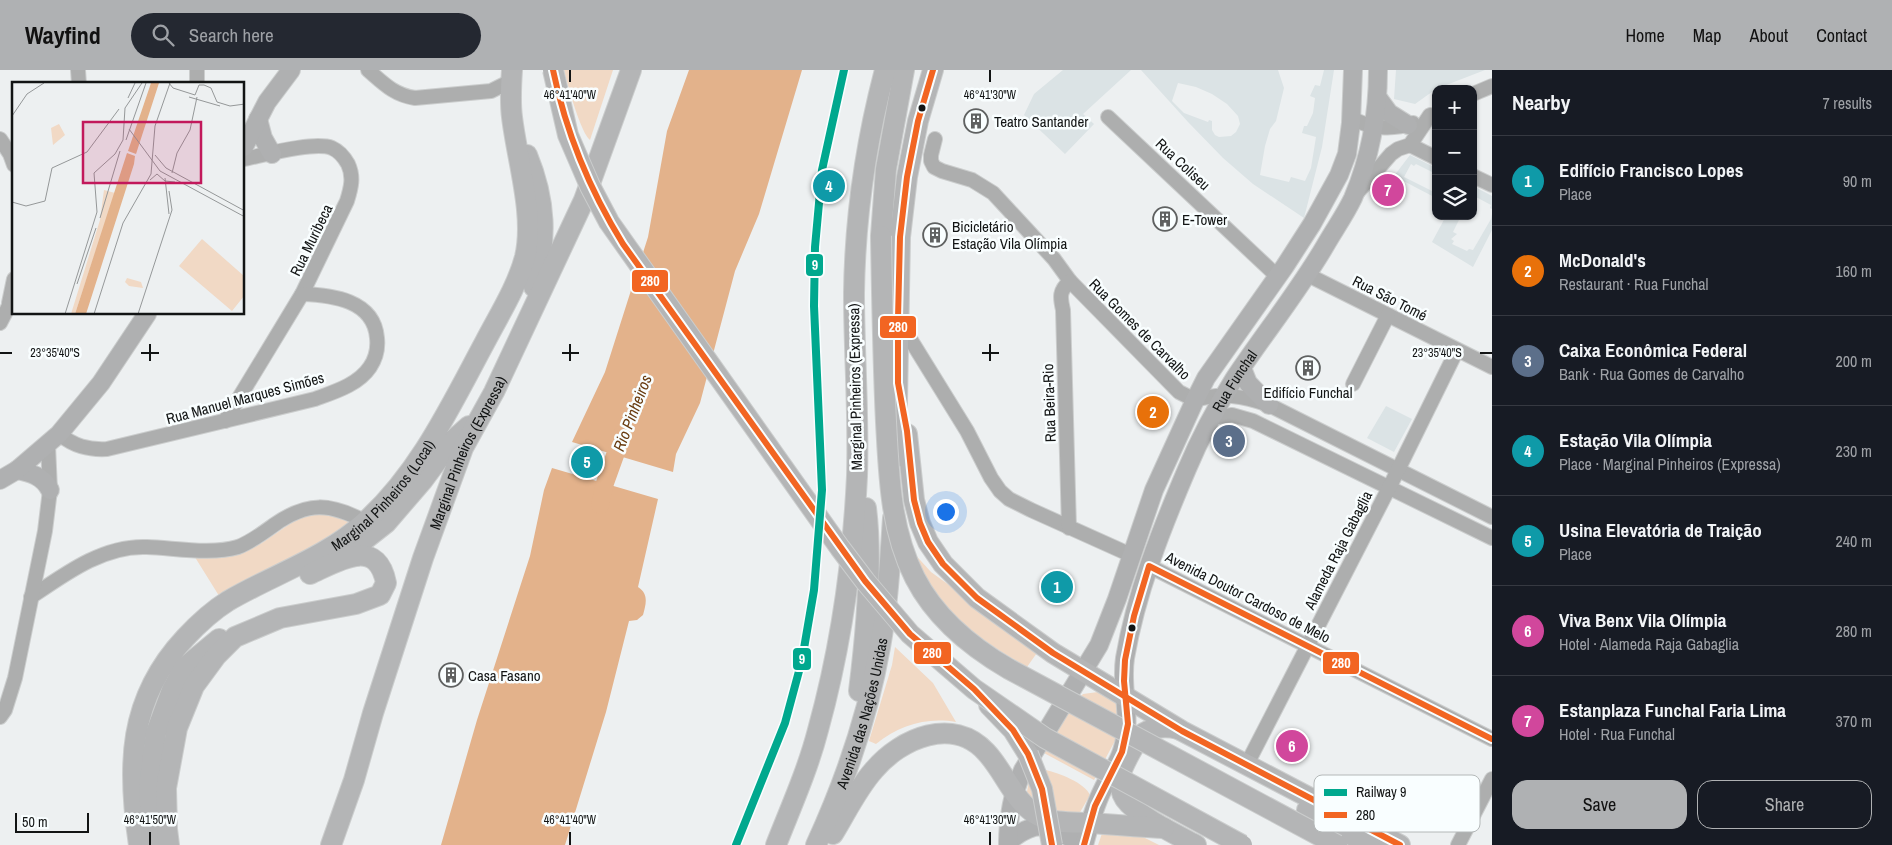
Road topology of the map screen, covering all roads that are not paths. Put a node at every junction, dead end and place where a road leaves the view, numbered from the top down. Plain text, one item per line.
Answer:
1 (291, 70) edge
2 (368, 70) edge
3 (552, 70) edge
4 (631, 70) edge
5 (885, 70) edge
6 (904, 70) edge
7 (933, 70) edge
8 (1353, 70) edge
9 (1378, 70) edge
10 (512, 76) edge
11 (1492, 86) edge
12 (1477, 92) edge
13 (1378, 98) junction
14 (1432, 113) edge
15 (1432, 114) edge
16 (512, 116) junction
17 (1108, 117) dead end
18 (258, 118) junction
19 (1352, 118) junction
20 (1408, 125) junction
21 (1374, 126) junction
22 (935, 139) dead end
23 (0, 140) edge
24 (245, 145) edge
25 (1410, 145) junction
26 (272, 154) junction
27 (1432, 156) edge
28 (12, 159) edge
29 (245, 159) edge
30 (1477, 178) edge
31 (1492, 185) edge
32 (1352, 200) junction
33 (1312, 224) junction
34 (1308, 275) junction
35 (1278, 277) junction
36 (1070, 281) junction
37 (302, 294) junction
38 (11, 300) edge
39 (146, 315) edge
40 (1388, 315) junction
41 (898, 320) junction
42 (0, 323) edge
43 (523, 327) junction
44 (1457, 350) junction
45 (1492, 367) edge
46 (1242, 368) junction
47 (898, 383) junction
48 (1353, 384) dead end
49 (1224, 396) junction
50 (1195, 400) junction
51 (1269, 405) junction
52 (479, 418) junction
53 (1211, 418) junction
54 (225, 422) junction
55 (54, 440) junction
56 (1397, 469) junction
57 (17, 470) junction
58 (857, 474) junction
59 (0, 480) edge
60 (1388, 488) junction
61 (50, 490) junction
62 (1492, 517) edge
63 (366, 522) junction
64 (1069, 528) junction
65 (1492, 538) edge
66 (1131, 555) junction
67 (336, 562) junction
68 (1149, 566) junction
69 (32, 597) junction
70 (235, 637) junction
71 (1308, 646) junction
72 (168, 660) junction
73 (1084, 672) junction
74 (974, 689) junction
75 (1126, 698) junction
76 (0, 717) edge
77 (1182, 731) junction
78 (1492, 739) edge
79 (1220, 752) junction
80 (848, 764) junction
81 (1247, 764) junction
82 (1492, 779) edge
83 (1014, 790) junction
84 (1314, 799) edge
85 (1480, 802) edge
86 (1314, 813) edge
87 (1090, 823) junction
88 (1164, 828) junction
89 (1346, 832) edge
90 (1375, 832) edge
91 (1465, 832) edge
92 (1008, 843) edge
93 (138, 845) edge
94 (152, 845) edge
95 (169, 845) edge
96 (331, 845) edge
97 (776, 845) edge
98 (816, 845) edge
99 (825, 845) edge
100 (1052, 845) edge
101 (1084, 845) edge
102 (1196, 845) edge
103 (1242, 845) edge
104 (1337, 845) edge
105 (1369, 845) edge
106 (1400, 845) edge
107 (1458, 845) edge

1 - 18 main road
2 - 10 street
3 - 74 highway, bridge
4 - 43 highway, Marginal Pinheiros (Expressa)
5 - 58 highway, Marginal Pinheiros (Expressa)
6 - 104 highway, bridge
7 - 41 highway, Avenida das Nações Unidas
8 - 19 main road, Rua Funchal
9 - 13 main road
10 - 16 highway, Marginal Pinheiros (Local)
11 - 12 street
13 - 20 main road
13 - 21 main road
14 - 20 street, Rua Funchal
15 - 25 street, Rua Funchal
16 - 43 highway
16 - 63 highway, Marginal Pinheiros (Local)
17 - 35 street, Rua Coliseu
18 - 24 main road
18 - 26 main road
19 - 21 street, Rua Funchal
19 - 33 main road, Rua Funchal
20 - 21 street, Rua Funchal
21 - 32 main road
22 - 36 street, Rua Gomes de Carvalho
23 - 28 street
25 - 27 street
25 - 32 street, Rua Funchal
26 - 29 street, Rua Muribeca
26 - 37 street, Rua Muribeca
30 - 31 street
32 - 34 main road, Rua Funchal
33 - 34 main road
33 - 35 main road, Rua Funchal
34 - 40 street, Rua São Tomé
34 - 46 main road, Rua Funchal
35 - 50 main road, Rua Funchal
36 - 50 street, Rua Gomes de Carvalho
36 - 64 street, Rua Beira-Rio
37 - 54 street, Rua Muribeca
37 - 54 street, Rua Manuel Marques Simões
38 - 42 street
39 - 55 main road
40 - 44 street, Rua São Tomé
40 - 48 street
41 - 47 highway, Avenida das Nações Unidas
41 - 64 street
43 - 52 highway, Marginal Pinheiros (Expressa)
44 - 45 street, Rua São Tomé
44 - 56 street, Alameda Raja Gabaglia
46 - 49 main road, Rua Funchal
46 - 51 main road
47 - 73 highway
47 - 80 highway, Avenida das Nações Unidas
49 - 50 street, Rua Gomes de Carvalho
49 - 51 street, Rua Gomes de Carvalho
49 - 53 main road, Rua Funchal
50 - 66 main road, Rua Funchal
51 - 56 street, Rua Gomes de Carvalho
52 - 67 highway
52 - 96 highway, Marginal Pinheiros (Expressa)
53 - 60 street
53 - 68 main road, Rua Funchal
54 - 55 street, Rua Manuel Marques Simões
55 - 57 main road
55 - 61 street
56 - 60 street, Alameda Raja Gabaglia
56 - 62 street, Rua Gomes de Carvalho
57 - 59 main road
57 - 61 main road
58 - 80 highway
58 - 97 highway, Marginal Pinheiros (Expressa)
60 - 65 street
60 - 71 street, Alameda Raja Gabaglia
61 - 69 street
63 - 69 street
63 - 72 highway, Marginal Pinheiros (Local)
64 - 66 street
66 - 73 main road, Rua Funchal
67 - 70 highway
67 - 72 highway
68 - 71 street, Avenida Doutor Cardoso de Melo
68 - 75 main road, Rua Funchal
69 - 76 street
70 - 94 highway
70 - 95 highway
71 - 78 street, Avenida Doutor Cardoso de Melo
71 - 81 street, Alameda Raja Gabaglia
72 - 93 highway, Marginal Pinheiros (Local)
73 - 75 highway
73 - 83 main road, Rua Funchal
74 - 100 highway, bridge
74 - 103 highway, bridge
75 - 77 highway
75 - 87 main road, Rua Funchal
77 - 79 highway
77 - 88 highway
79 - 81 highway
79 - 86 highway
80 - 98 highway, Avenida das Nações Unidas
81 - 84 highway
82 - 85 street
83 - 87 highway
83 - 92 main road, Rua Funchal
83 - 99 highway
87 - 88 highway
87 - 101 main road, Rua Funchal
88 - 102 highway
89 - 105 highway
90 - 106 highway
91 - 107 street
92 - 101 main road

